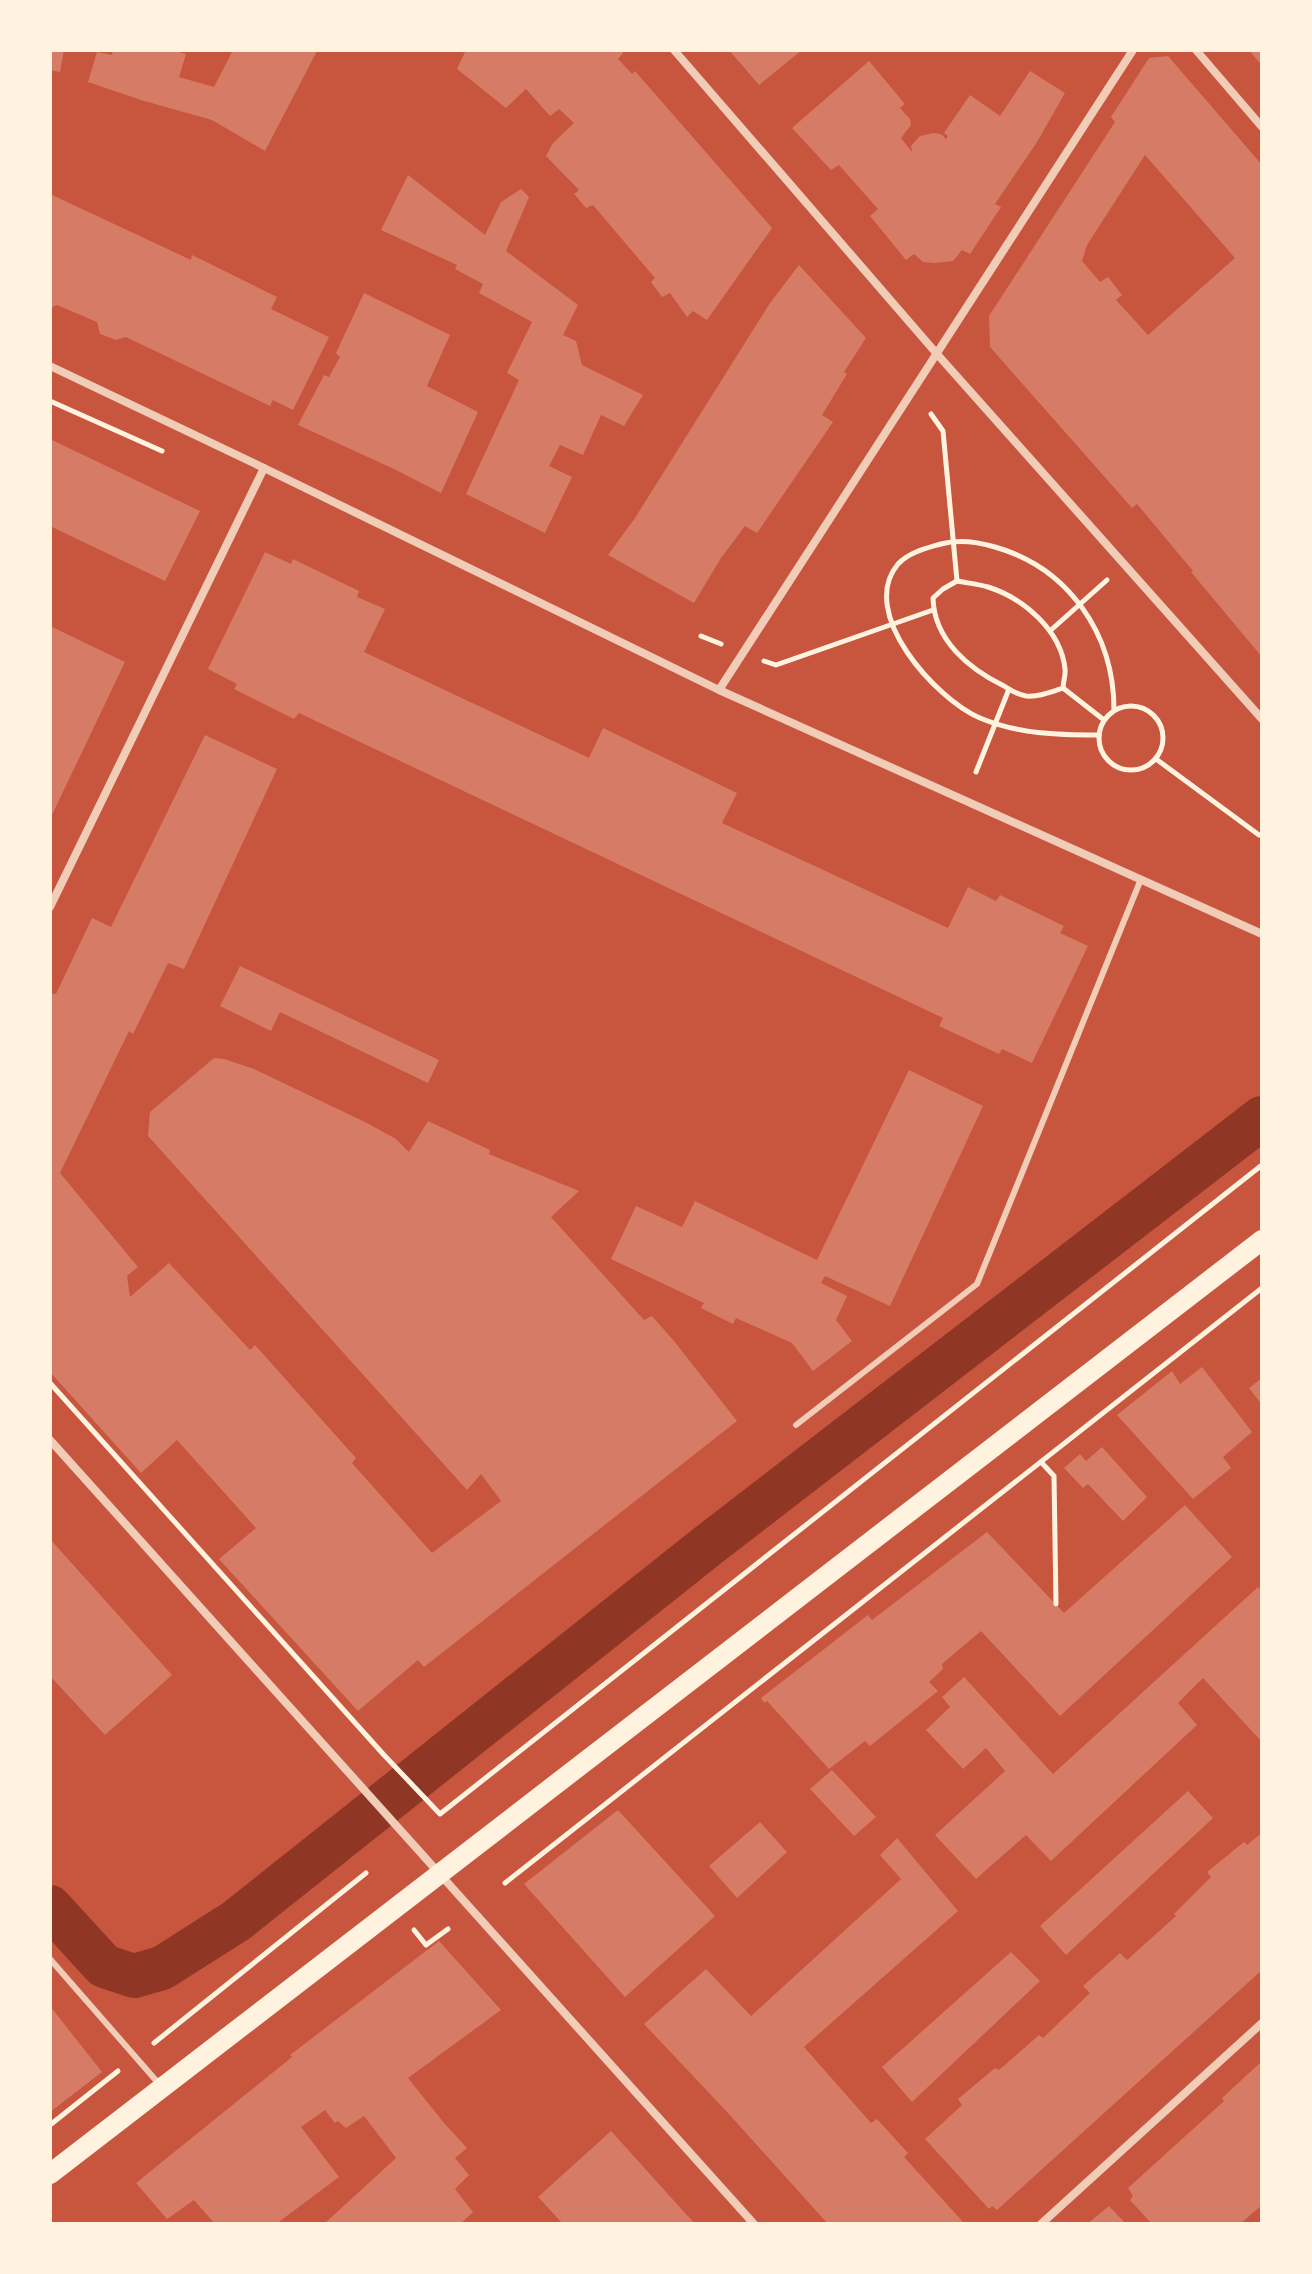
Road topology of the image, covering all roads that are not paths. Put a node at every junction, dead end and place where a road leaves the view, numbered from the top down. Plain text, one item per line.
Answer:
1 (674, 50) edge
2 (1133, 50) edge
3 (1196, 50) edge
4 (1262, 127) edge
5 (937, 354) junction
6 (50, 366) edge
7 (264, 468) junction
8 (719, 690) junction
9 (1262, 719) edge
10 (1141, 879) junction
11 (50, 907) edge
12 (1262, 934) edge
13 (1262, 1240) edge
14 (796, 1425) dead end
15 (50, 1440) edge
16 (440, 1874) junction
17 (50, 1959) edge
18 (1262, 2023) edge
19 (162, 2087) junction
20 (50, 2174) edge
21 (754, 2224) edge
22 (1041, 2224) edge

1 - 5 street
2 - 5 street
3 - 4 street
5 - 8 street
5 - 9 street
6 - 7 street
7 - 8 street
7 - 11 street
8 - 10 street
10 - 12 street
10 - 14 lane
13 - 16 main road
15 - 16 street
16 - 19 main road
16 - 21 street
17 - 19 lane
18 - 22 street
19 - 20 main road

